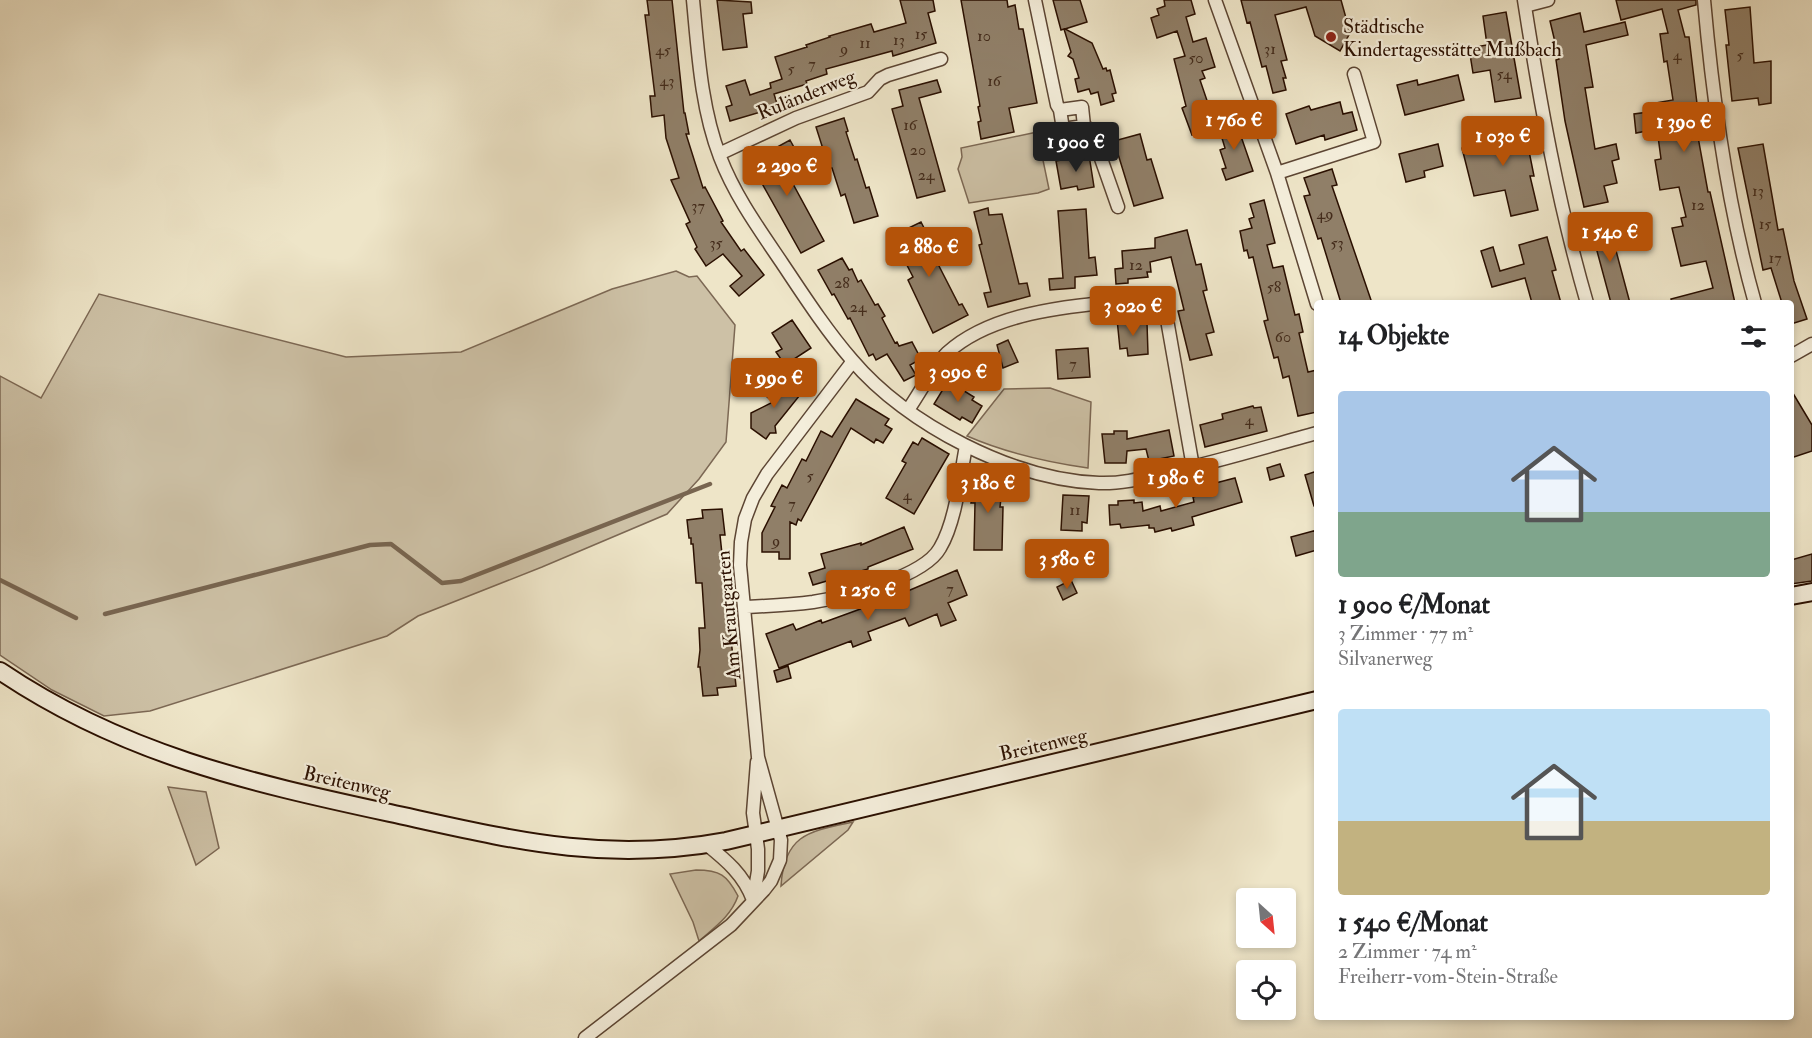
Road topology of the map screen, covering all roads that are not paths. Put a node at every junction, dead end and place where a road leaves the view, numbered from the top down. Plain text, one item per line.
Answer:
1 (693, 0) edge
2 (1035, 0) edge
3 (1215, 0) edge
4 (1548, 0) edge
5 (1704, 0) edge
6 (1525, 3) edge
7 (941, 59) dead end
8 (1354, 74) dead end
9 (1060, 110) junction
10 (1084, 126) junction
11 (719, 154) junction
12 (1277, 173) junction
13 (1118, 207) dead end
14 (1316, 300) edge
15 (1586, 300) edge
16 (1754, 300) edge
17 (1812, 344) edge
18 (1794, 354) edge
19 (853, 361) junction
20 (908, 410) junction
21 (1314, 434) edge
22 (966, 446) junction
23 (1192, 467) junction
24 (1812, 592) edge
25 (1794, 595) edge
26 (744, 608) junction
27 (0, 671) edge
28 (1314, 701) edge
29 (758, 757) junction
30 (779, 829) junction
31 (756, 834) junction
32 (706, 844) junction
33 (753, 901) junction
34 (585, 1038) edge

1 - 11 street
2 - 9 street
3 - 12 street
4 - 6 street
5 - 16 street
6 - 15 street
7 - 11 street, Ruländerweg
8 - 12 street
9 - 10 street
9 - 10 street
10 - 13 street
11 - 19 street
12 - 14 street
17 - 18 street
19 - 20 street
19 - 26 street, Am Krautgarten
20 - 22 street
20 - 23 street
21 - 23 street
22 - 23 street
22 - 26 street
24 - 25 main road
26 - 29 street, Am Krautgarten
27 - 32 main road, Breitenweg
28 - 30 main road, Breitenweg
29 - 30 street, Am Krautgarten
29 - 31 street, Am Krautgarten
30 - 31 main road, Breitenweg
30 - 33 street
31 - 32 main road, Breitenweg
31 - 33 street
32 - 33 street
33 - 34 street

